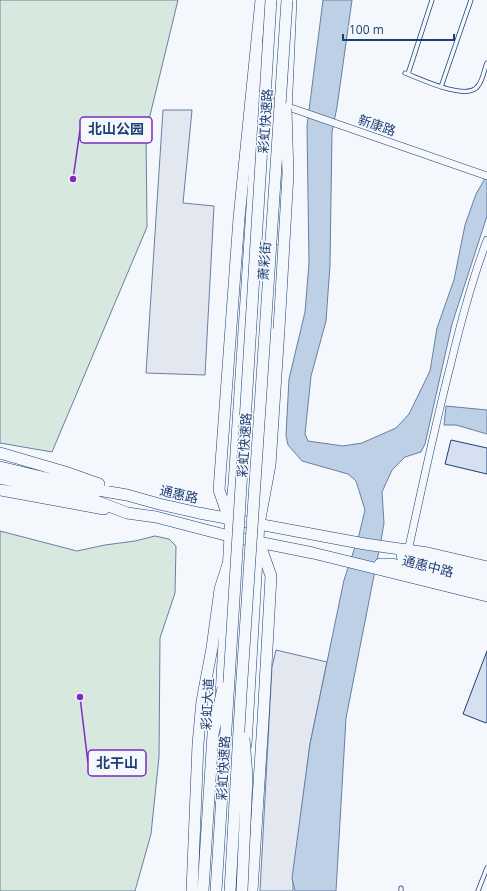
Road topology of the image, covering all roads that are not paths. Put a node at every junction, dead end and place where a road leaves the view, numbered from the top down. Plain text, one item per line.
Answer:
1 (261, 0) edge
2 (268, 0) edge
3 (271, 0) edge
4 (287, 0) edge
5 (292, 0) edge
6 (432, 0) edge
7 (471, 0) edge
8 (284, 44) junction
9 (487, 63) edge
10 (441, 87) junction
11 (258, 98) junction
12 (287, 106) junction
13 (487, 176) edge
14 (487, 240) edge
15 (0, 453) edge
16 (0, 468) edge
17 (0, 478) edge
18 (0, 490) edge
19 (127, 495) junction
20 (127, 512) junction
21 (229, 519) junction
22 (259, 524) junction
23 (230, 536) junction
24 (259, 542) junction
25 (360, 543) junction
26 (408, 551) junction
27 (228, 564) junction
28 (362, 564) junction
29 (487, 567) edge
30 (487, 576) edge
31 (487, 586) edge
32 (487, 596) edge
33 (231, 656) junction
34 (241, 694) junction
35 (487, 868) edge
36 (192, 891) edge
37 (203, 891) edge
38 (208, 891) edge
39 (216, 891) edge
40 (230, 891) edge
41 (238, 891) edge
42 (242, 891) edge
43 (252, 891) edge
44 (478, 891) edge

1 - 21 main road
2 - 11 main road, 萧彩街
3 - 33 main road, 彩虹快速路, bridge
4 - 8 main road, 彩虹快速路, bridge
5 - 12 main road, 萧彩街
6 - 10 lane
7 - 10 lane
8 - 22 main road, bridge
8 - 34 main road, 彩虹快速路, bridge
9 - 10 lane
11 - 12 street, 新康路
11 - 21 main road, 萧彩街
12 - 13 street, 新康路
12 - 22 main road, 萧彩街
14 - 26 street
15 - 19 main road
16 - 19 main road, 通惠路
17 - 20 main road
18 - 20 main road
19 - 21 main road, 通惠路
20 - 23 main road
21 - 22 main road, 通惠路
21 - 23 main road, 彩虹大道
22 - 24 main road
22 - 25 main road, 通惠路
23 - 24 main road
23 - 27 main road, 彩虹大道
24 - 28 main road, 通惠中路
24 - 41 main road
24 - 43 main road
25 - 26 main road, 通惠中路
25 - 30 main road, 通惠中路
26 - 29 main road, 通惠中路
27 - 36 main road, bridge
27 - 38 main road, 彩虹大道
28 - 31 main road, 通惠中路
28 - 32 main road, 通惠中路
33 - 37 main road, bridge
33 - 39 main road, 彩虹快速路, bridge
34 - 40 main road, 彩虹快速路, bridge
34 - 42 main road, bridge
35 - 44 lane

